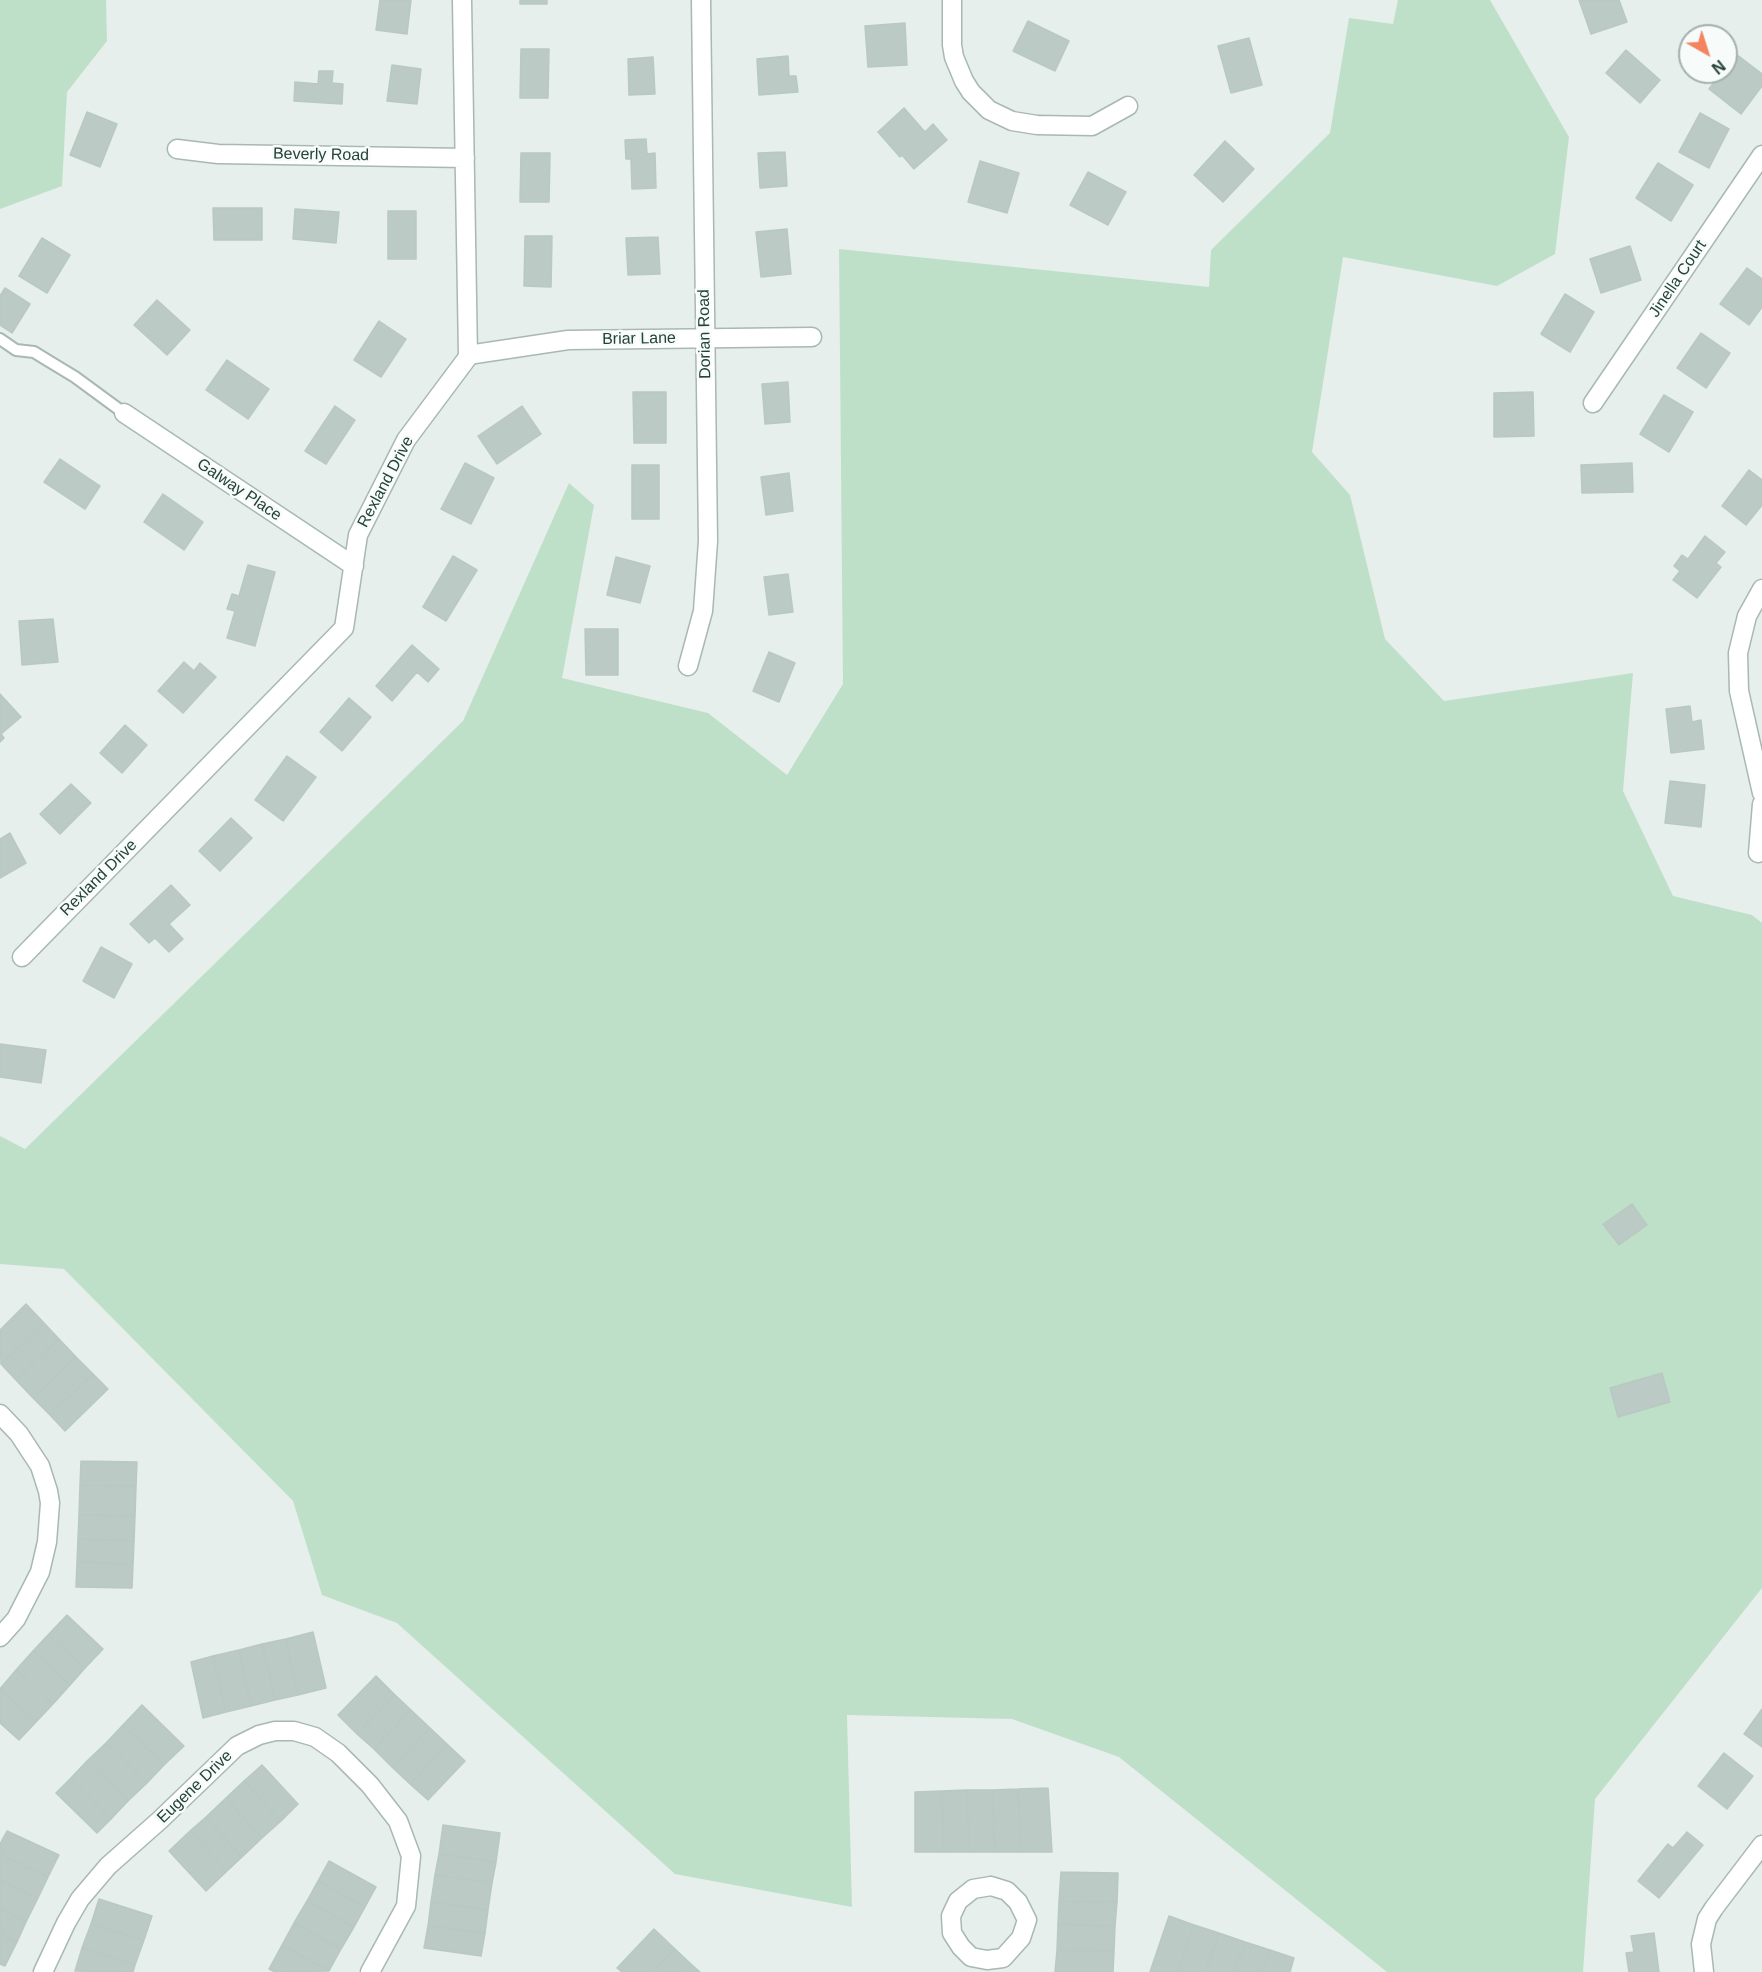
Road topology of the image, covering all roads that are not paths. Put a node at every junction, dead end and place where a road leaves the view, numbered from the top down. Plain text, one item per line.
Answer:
1 (462, 0) edge
2 (701, 0) edge
3 (952, 0) edge
4 (1128, 106) dead end
5 (177, 149) dead end
6 (1762, 155) edge
7 (465, 158) junction
8 (812, 337) dead end
9 (705, 338) junction
10 (0, 339) edge
11 (468, 355) junction
12 (1593, 404) dead end
13 (124, 413) joint
14 (354, 566) junction
15 (1762, 589) edge
16 (688, 666) dead end
17 (1762, 794) edge
18 (1762, 804) edge
19 (1758, 853) dead end
20 (22, 957) dead end
21 (0, 1414) edge
22 (0, 1637) edge
23 (1762, 1845) edge
24 (1005, 1965) edge
25 (43, 1972) edge
26 (370, 1972) edge
27 (1704, 1972) edge

1 - 7 street
2 - 9 street, Dorian Road
3 - 4 street
5 - 7 street, Beverly Road
6 - 12 street, Jinella Court
7 - 11 street
8 - 9 street, Briar Lane
9 - 11 street, Briar Lane
9 - 16 street, Dorian Road
10 - 13 lane
11 - 14 street, Rexland Drive
13 - 14 street, Galway Place
14 - 20 street, Rexland Drive
15 - 17 street
18 - 19 street
21 - 22 street
23 - 27 street
24 - 24 street
25 - 26 street, Eugene Drive

